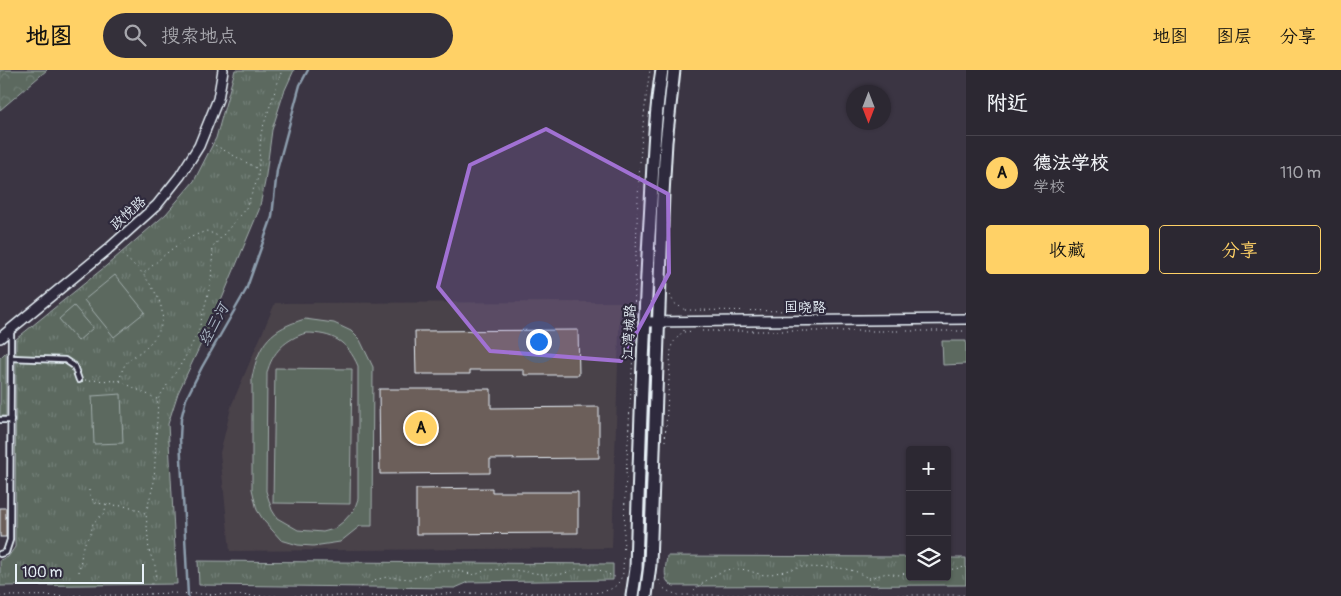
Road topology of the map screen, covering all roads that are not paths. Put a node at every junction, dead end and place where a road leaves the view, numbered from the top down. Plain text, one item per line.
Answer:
1 (223, 70) edge
2 (662, 70) edge
3 (674, 70) edge
4 (966, 319) edge
5 (658, 322) junction
6 (640, 323) junction
7 (10, 329) junction
8 (0, 338) edge
9 (11, 358) junction
10 (79, 380) road end
11 (0, 420) edge
12 (11, 420) junction
13 (0, 554) edge
14 (632, 596) edge
15 (646, 596) edge

1 - 7 street, 政悦路
2 - 6 street, 江湾城路
3 - 5 street, 江湾城路
4 - 5 street, 国晓路
5 - 6 street, 国晓路
5 - 15 street, 江湾城路
6 - 14 street, 江湾城路
7 - 8 street, 政悦路
7 - 9 lane
9 - 10 lane
9 - 12 lane
11 - 12 lane
12 - 13 lane

